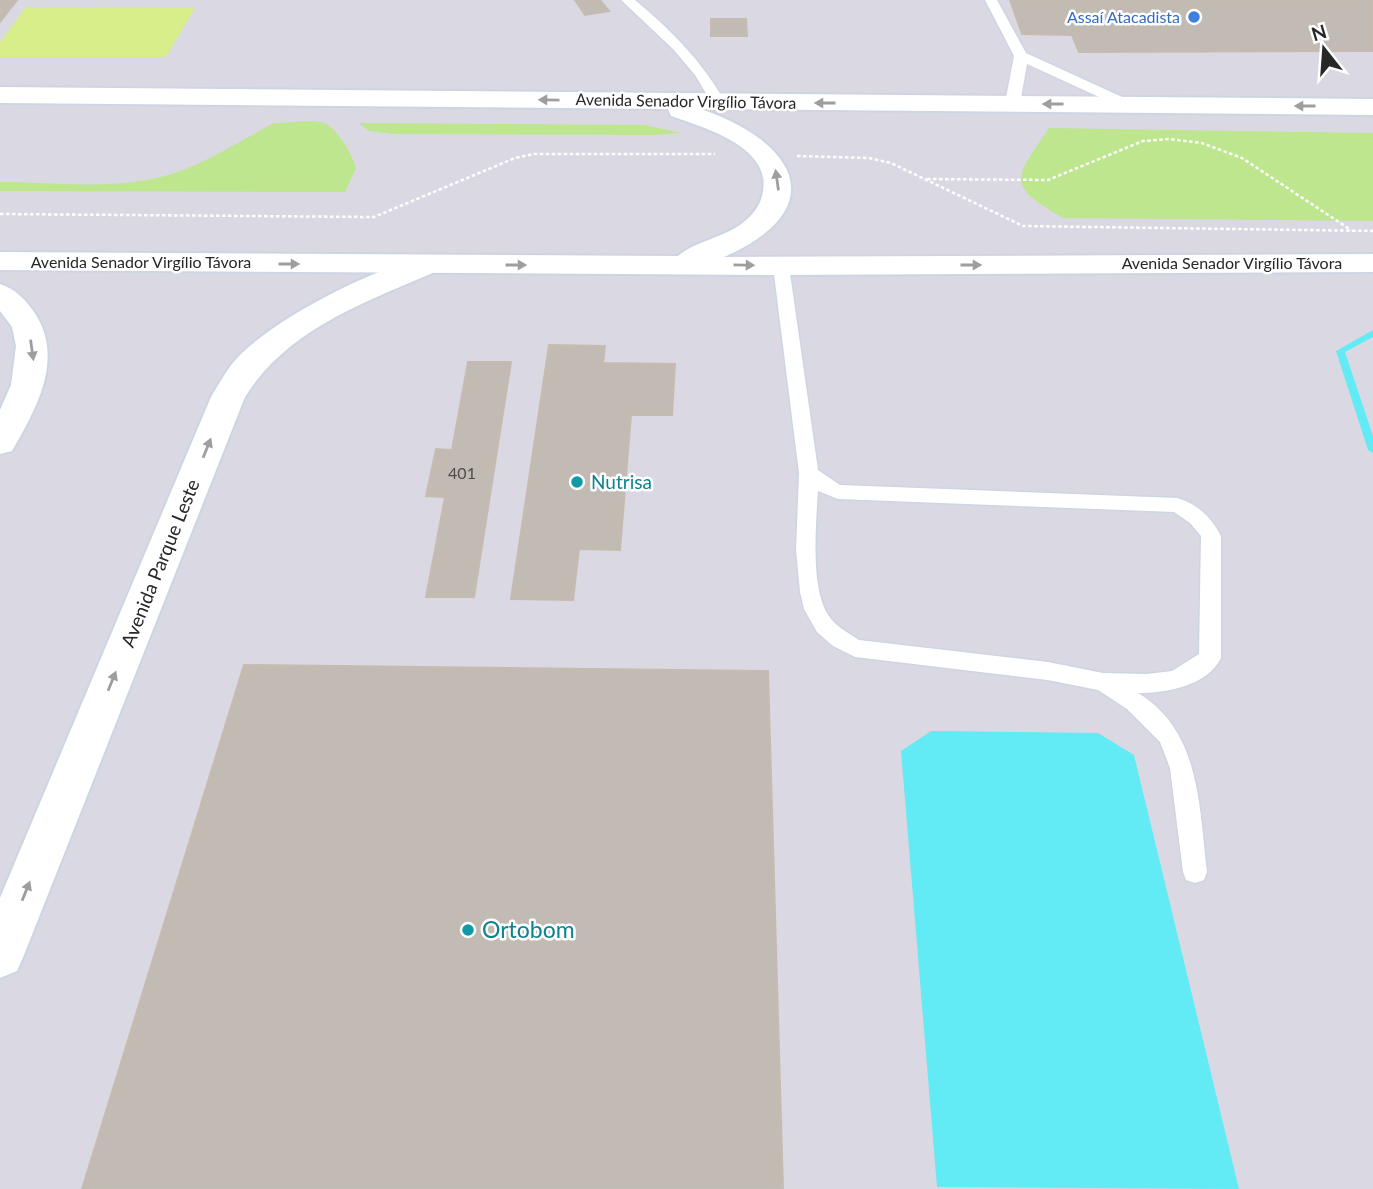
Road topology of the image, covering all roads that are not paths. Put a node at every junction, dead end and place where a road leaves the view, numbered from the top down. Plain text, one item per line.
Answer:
1 (627, 0) edge
2 (991, 0) edge
3 (1021, 56) junction
4 (0, 95) edge
5 (654, 101) junction
6 (718, 102) junction
7 (1013, 104) junction
8 (1128, 105) junction
9 (1373, 107) edge
10 (0, 261) edge
11 (1373, 262) edge
12 (426, 265) junction
13 (678, 265) junction
14 (781, 266) junction
15 (0, 294) edge
16 (0, 442) edge
17 (809, 473) junction
18 (1103, 682) junction
19 (1195, 872) dead end
20 (0, 955) edge

1 - 6 lane
2 - 3 lane
3 - 7 lane
3 - 8 lane
5 -> 4 main road, Avenida Senador Virgílio Távora
5 - 6 main road, Avenida Senador Virgílio Távora
13 -> 5 main road
7 -> 6 main road, Avenida Senador Virgílio Távora
8 -> 7 main road, Avenida Senador Virgílio Távora
9 -> 8 main road, Avenida Senador Virgílio Távora
10 -> 12 main road, Avenida Senador Virgílio Távora
14 -> 11 main road, Avenida Senador Virgílio Távora
12 -> 13 main road, Avenida Senador Virgílio Távora
20 -> 12 main road, Avenida Parque Leste
13 -> 14 main road, Avenida Senador Virgílio Távora
14 - 17 lane
15 -> 16 main road
17 - 18 lane
17 - 18 lane
18 - 19 lane

